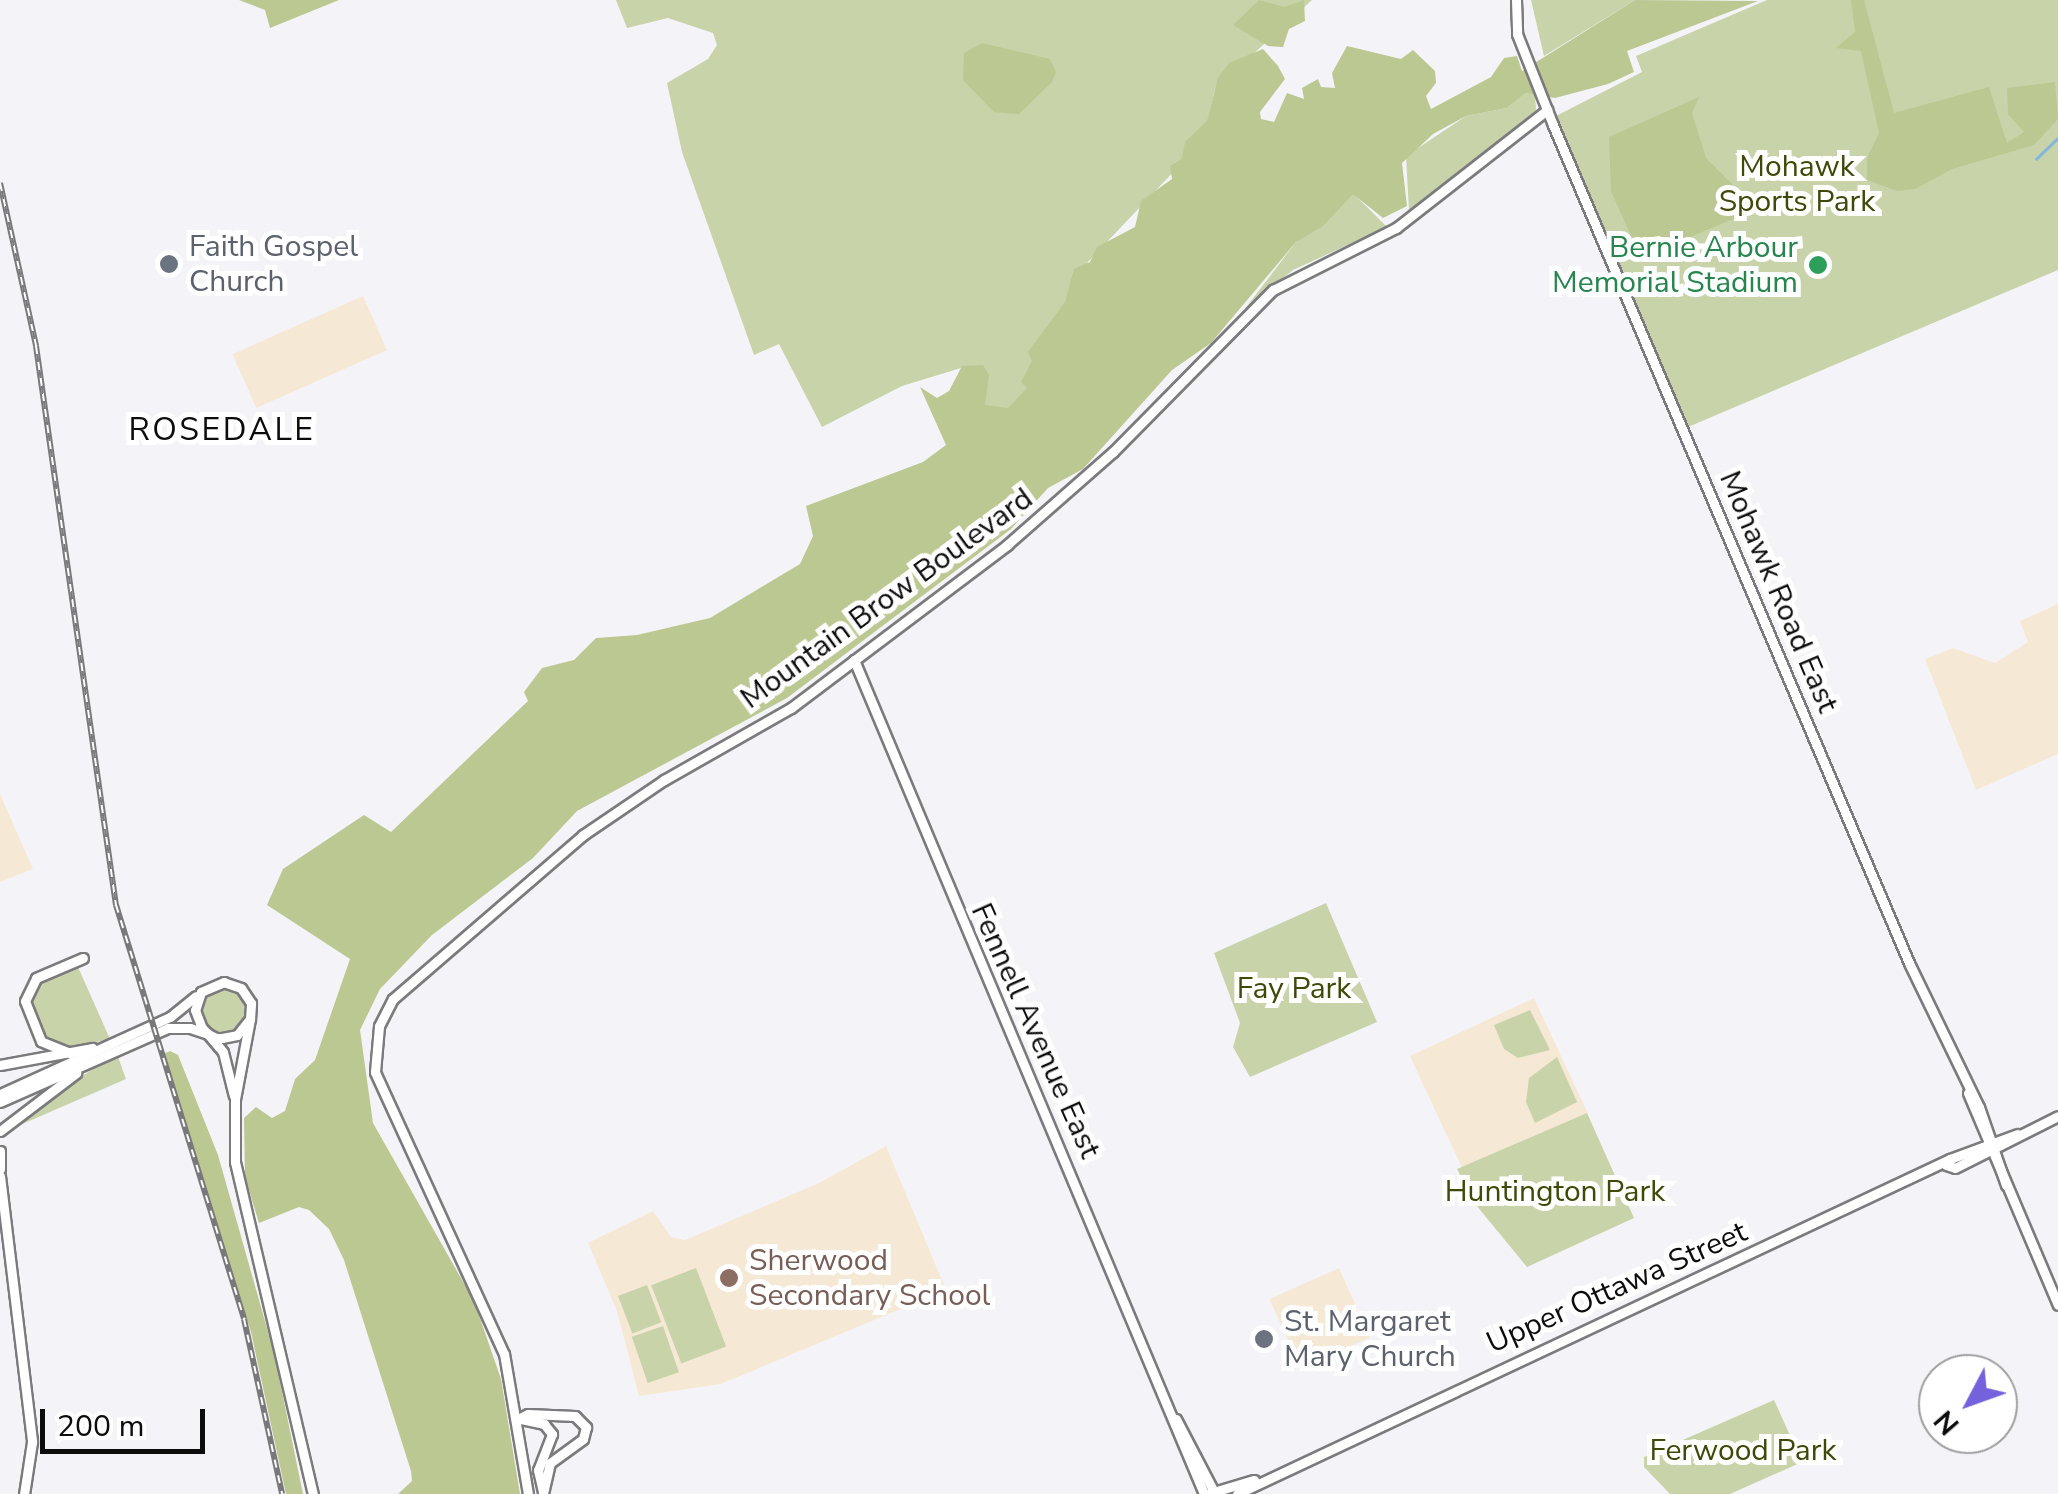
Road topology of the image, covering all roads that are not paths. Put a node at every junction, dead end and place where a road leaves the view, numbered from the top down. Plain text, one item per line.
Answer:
1 (1516, 0) edge
2 (1547, 110) junction
3 (854, 660) junction
4 (82, 958) dead end
5 (206, 988) junction
6 (250, 1019) junction
7 (208, 1034) junction
8 (108, 1049) junction
9 (70, 1052) junction
10 (0, 1066) edge
11 (0, 1094) edge
12 (235, 1099) junction
13 (0, 1102) edge
14 (2058, 1116) edge
15 (0, 1131) edge
16 (1990, 1146) junction
17 (0, 1150) edge
18 (0, 1172) edge
19 (2058, 1305) edge
20 (523, 1421) junction
21 (1254, 1480) junction
22 (543, 1493) edge
23 (24, 1494) edge
24 (314, 1494) edge
25 (528, 1494) edge
26 (1210, 1494) edge
27 (1237, 1494) edge

1 - 2 main road
2 - 3 main road, Mountain Brow Boulevard
2 - 16 main road, Mohawk Road East
3 - 20 main road, Mountain Brow Boulevard
3 - 26 main road, Fennell Avenue East
4 - 9 main road
5 - 6 main road
5 - 7 main road
5 - 8 main road
6 - 7 main road
6 - 12 main road
7 - 8 main road
7 - 12 main road
8 - 9 main road
8 - 11 main road
8 - 13 main road
8 - 15 main road
9 - 10 main road
12 - 24 main road
14 - 16 main road, Upper Ottawa Street
16 - 19 main road, Mohawk Road East
16 - 21 main road, Upper Ottawa Street
17 - 18 main road
18 - 23 main road
20 - 22 main road
20 - 22 main road
20 - 25 main road
21 - 26 main road, Upper Ottawa Street
21 - 27 main road, Upper Ottawa Street

